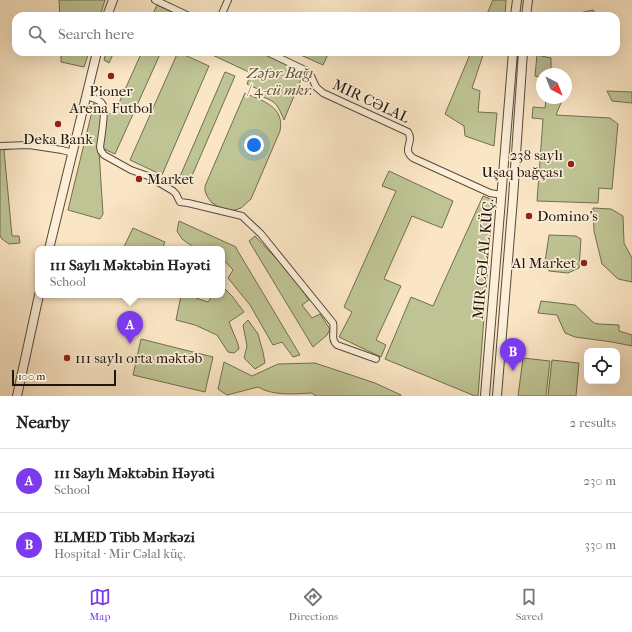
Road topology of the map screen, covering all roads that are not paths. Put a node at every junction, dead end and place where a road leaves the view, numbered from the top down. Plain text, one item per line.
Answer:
1 (113, 0) edge
2 (154, 0) edge
3 (228, 0) edge
4 (517, 0) edge
5 (528, 0) edge
6 (108, 12) edge
7 (180, 12) edge
8 (223, 12) edge
9 (516, 12) edge
10 (526, 12) edge
11 (96, 56) edge
12 (275, 56) edge
13 (513, 56) edge
14 (523, 56) edge
15 (86, 96) junction
16 (0, 146) edge
17 (73, 153) junction
18 (502, 195) junction
19 (51, 246) edge
20 (38, 298) edge
21 (376, 359) dead end
22 (17, 396) edge
23 (485, 396) edge
24 (497, 396) edge

1 - 6 street
2 - 7 street
3 - 8 street
4 - 9 street
5 - 10 street
11 - 15 street
12 - 18 street, MIR CƏLAL
13 - 18 street, MIR CƏLAL KÜÇ.
14 - 24 street, MIR CƏLAL KÜÇ.
15 - 17 street
15 - 21 street
16 - 17 street
17 - 19 street
18 - 23 street, MIR CƏLAL KÜÇ.
20 - 22 street

